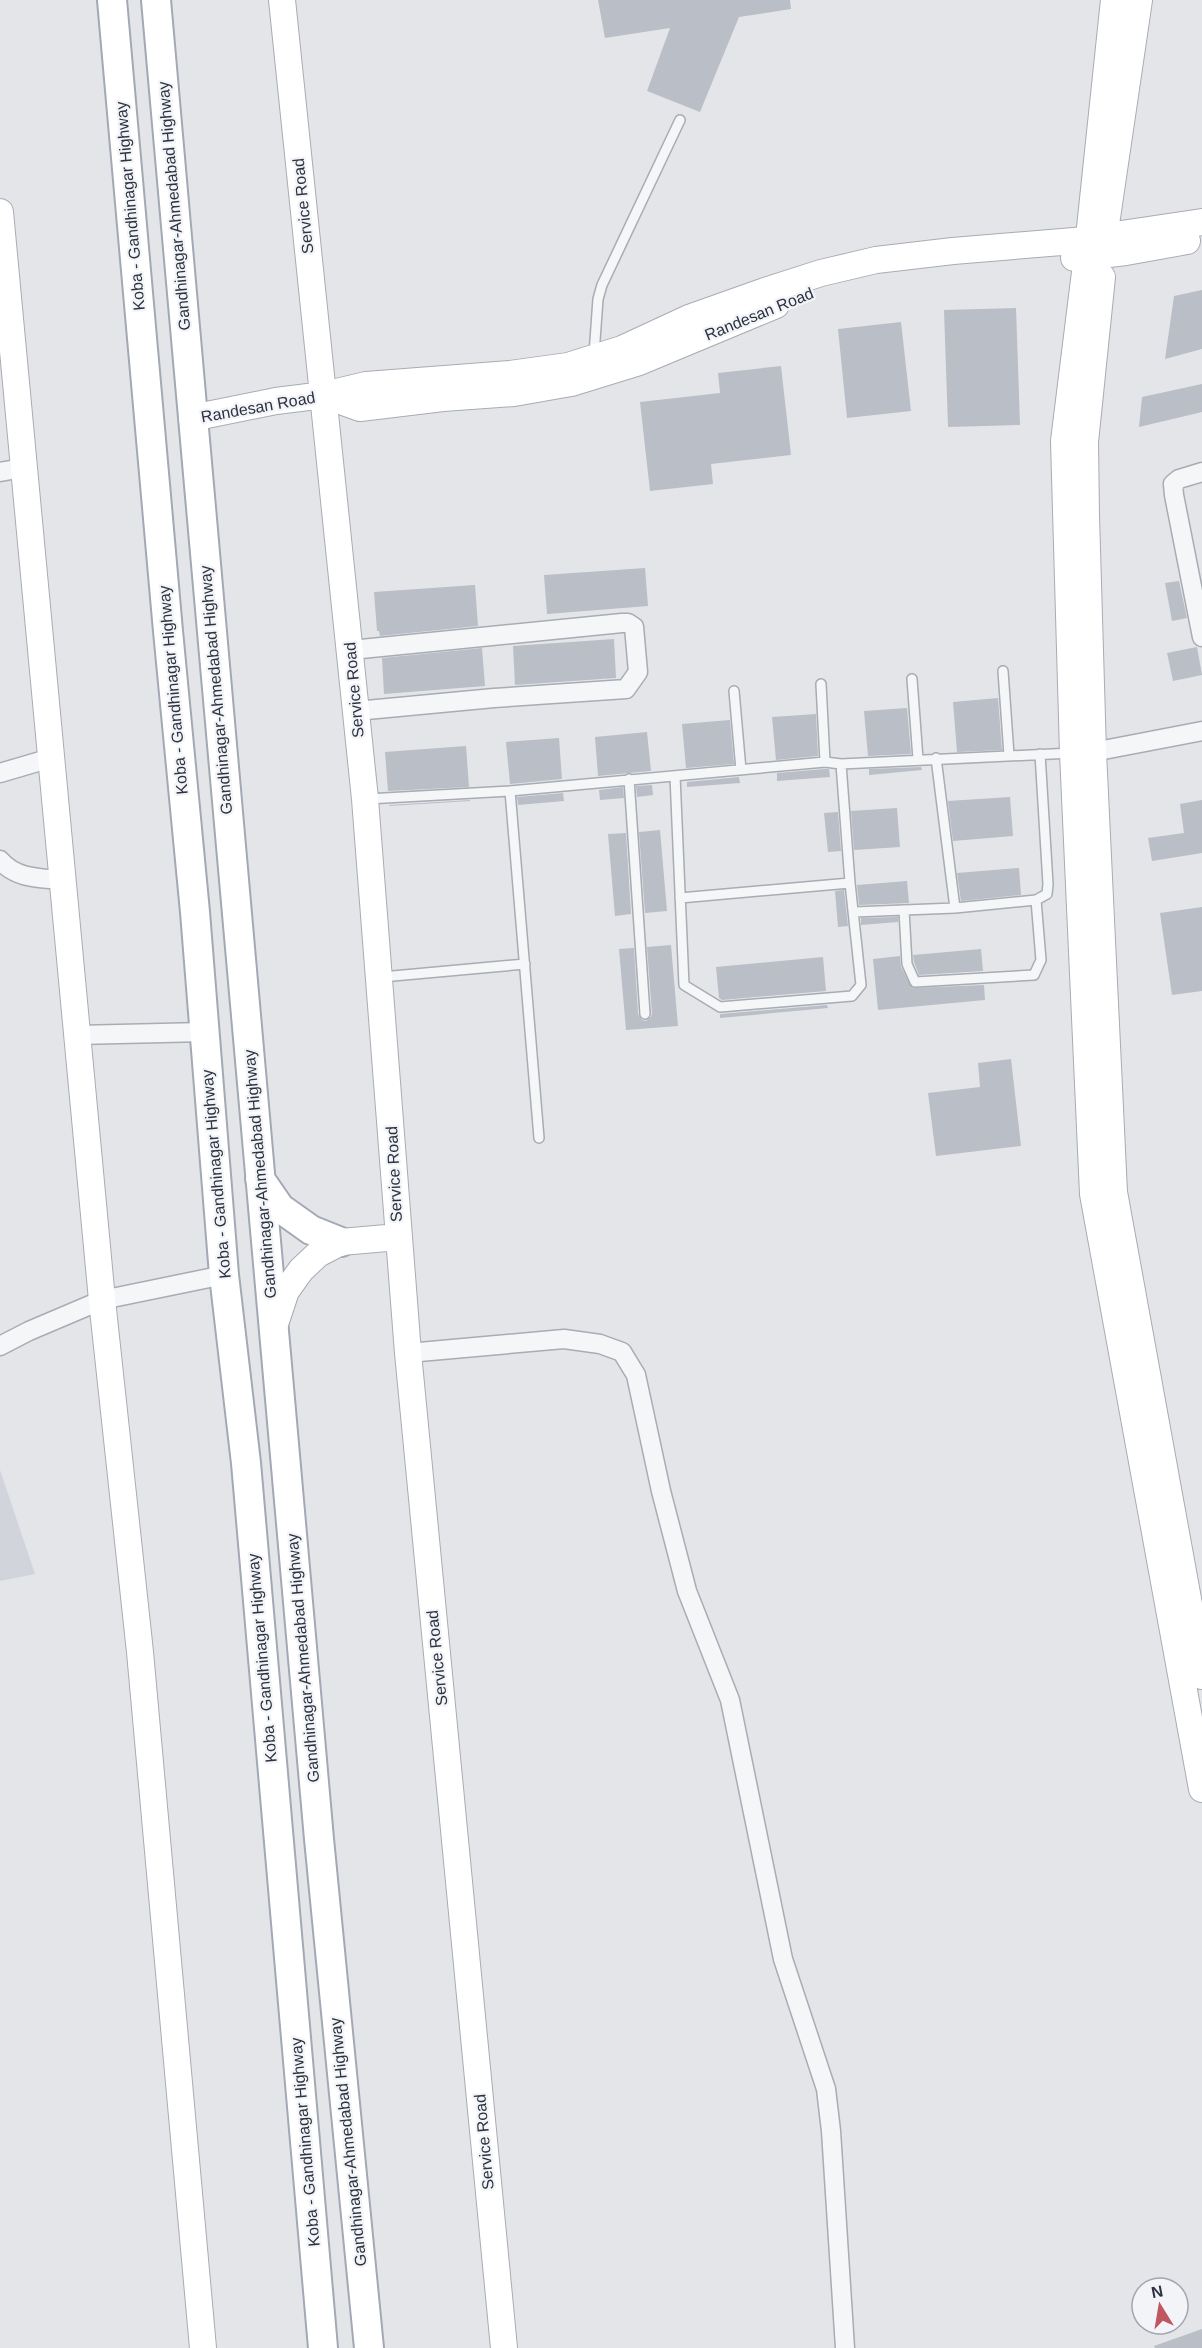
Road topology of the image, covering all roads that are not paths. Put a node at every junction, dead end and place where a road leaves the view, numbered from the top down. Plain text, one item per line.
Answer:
1 (112, 0) edge
2 (156, 0) edge
3 (282, 0) edge
4 (1114, 0) edge
5 (1139, 0) edge
6 (680, 120) dead end
7 (0, 212) edge
8 (1202, 222) edge
9 (1202, 238) edge
10 (1096, 246) junction
11 (594, 358) junction
12 (324, 395) junction
13 (192, 418) junction
14 (12, 470) edge
15 (1202, 472) edge
16 (1202, 637) edge
17 (351, 650) junction
18 (1003, 671) dead end
19 (912, 679) dead end
20 (821, 684) dead end
21 (734, 691) dead end
22 (356, 711) junction
23 (1202, 731) edge
24 (1083, 752) junction
25 (1040, 754) junction
26 (1009, 755) junction
27 (51, 758) junction
28 (936, 758) junction
29 (918, 759) junction
30 (825, 762) junction
31 (841, 764) junction
32 (741, 770) junction
33 (0, 773) edge
34 (675, 776) junction
35 (629, 779) junction
36 (510, 791) junction
37 (365, 799) junction
38 (4, 868) edge
39 (62, 880) junction
40 (850, 884) junction
41 (680, 898) junction
42 (1036, 900) junction
43 (954, 908) junction
44 (904, 910) junction
45 (854, 912) junction
46 (525, 964) junction
47 (380, 978) junction
48 (645, 1014) dead end
49 (204, 1032) junction
50 (77, 1035) junction
51 (539, 1138) dead end
52 (260, 1179) junction
53 (398, 1237) junction
54 (341, 1242) junction
55 (224, 1275) junction
56 (102, 1300) junction
57 (273, 1329) junction
58 (0, 1346) edge
59 (408, 1353) junction
60 (1202, 1676) edge
61 (1202, 1789) edge
62 (370, 2343) edge
63 (203, 2348) edge
64 (323, 2348) edge
65 (504, 2348) edge
66 (845, 2348) edge

1 - 49 main road, Koba - Gandhinagar Highway
2 - 13 main road, Gandhinagar-Ahmedabad Highway
3 - 12 street, Service Road
4 - 10 street
5 - 10 street
6 - 11 lane
7 - 14 street
8 - 10 street, Randesan Road
9 - 10 street, Randesan Road
10 - 11 street, Randesan Road
10 - 12 street, Randesan Road
10 - 24 street
11 - 12 street, Randesan Road
12 - 13 street, Randesan Road
12 - 17 street, Service Road
13 - 52 main road, Gandhinagar-Ahmedabad Highway
14 - 27 street
15 - 16 street
17 - 22 street, Service Road
17 - 22 street
18 - 26 lane
19 - 29 lane
20 - 30 lane
21 - 32 lane
22 - 37 street, Service Road
23 - 24 street
24 - 25 lane
24 - 60 street
24 - 61 street
25 - 26 lane
25 - 42 lane
26 - 28 lane
27 - 33 street
27 - 39 street
28 - 29 lane
28 - 43 lane
29 - 31 lane
30 - 31 lane
30 - 32 lane
31 - 40 lane
32 - 34 lane
34 - 35 lane
34 - 41 lane
35 - 36 lane
35 - 48 lane
36 - 37 lane
36 - 46 lane
37 - 47 street, Service Road
38 - 39 street
39 - 50 street
40 - 41 lane
40 - 45 lane
41 - 45 lane
42 - 43 lane
42 - 44 lane
43 - 44 lane
44 - 45 lane
46 - 47 lane
46 - 51 lane
47 - 53 street, Service Road
49 - 50 street
49 - 55 main road, Koba - Gandhinagar Highway
50 - 56 street
52 - 54 main road
52 - 57 main road, Gandhinagar-Ahmedabad Highway
53 - 54 street
53 - 59 street, Service Road
54 - 57 street
55 - 56 street
55 - 64 main road, Koba - Gandhinagar Highway
56 - 58 street
56 - 63 street
57 - 62 main road, Gandhinagar-Ahmedabad Highway
59 - 65 street, Service Road
59 - 66 street

